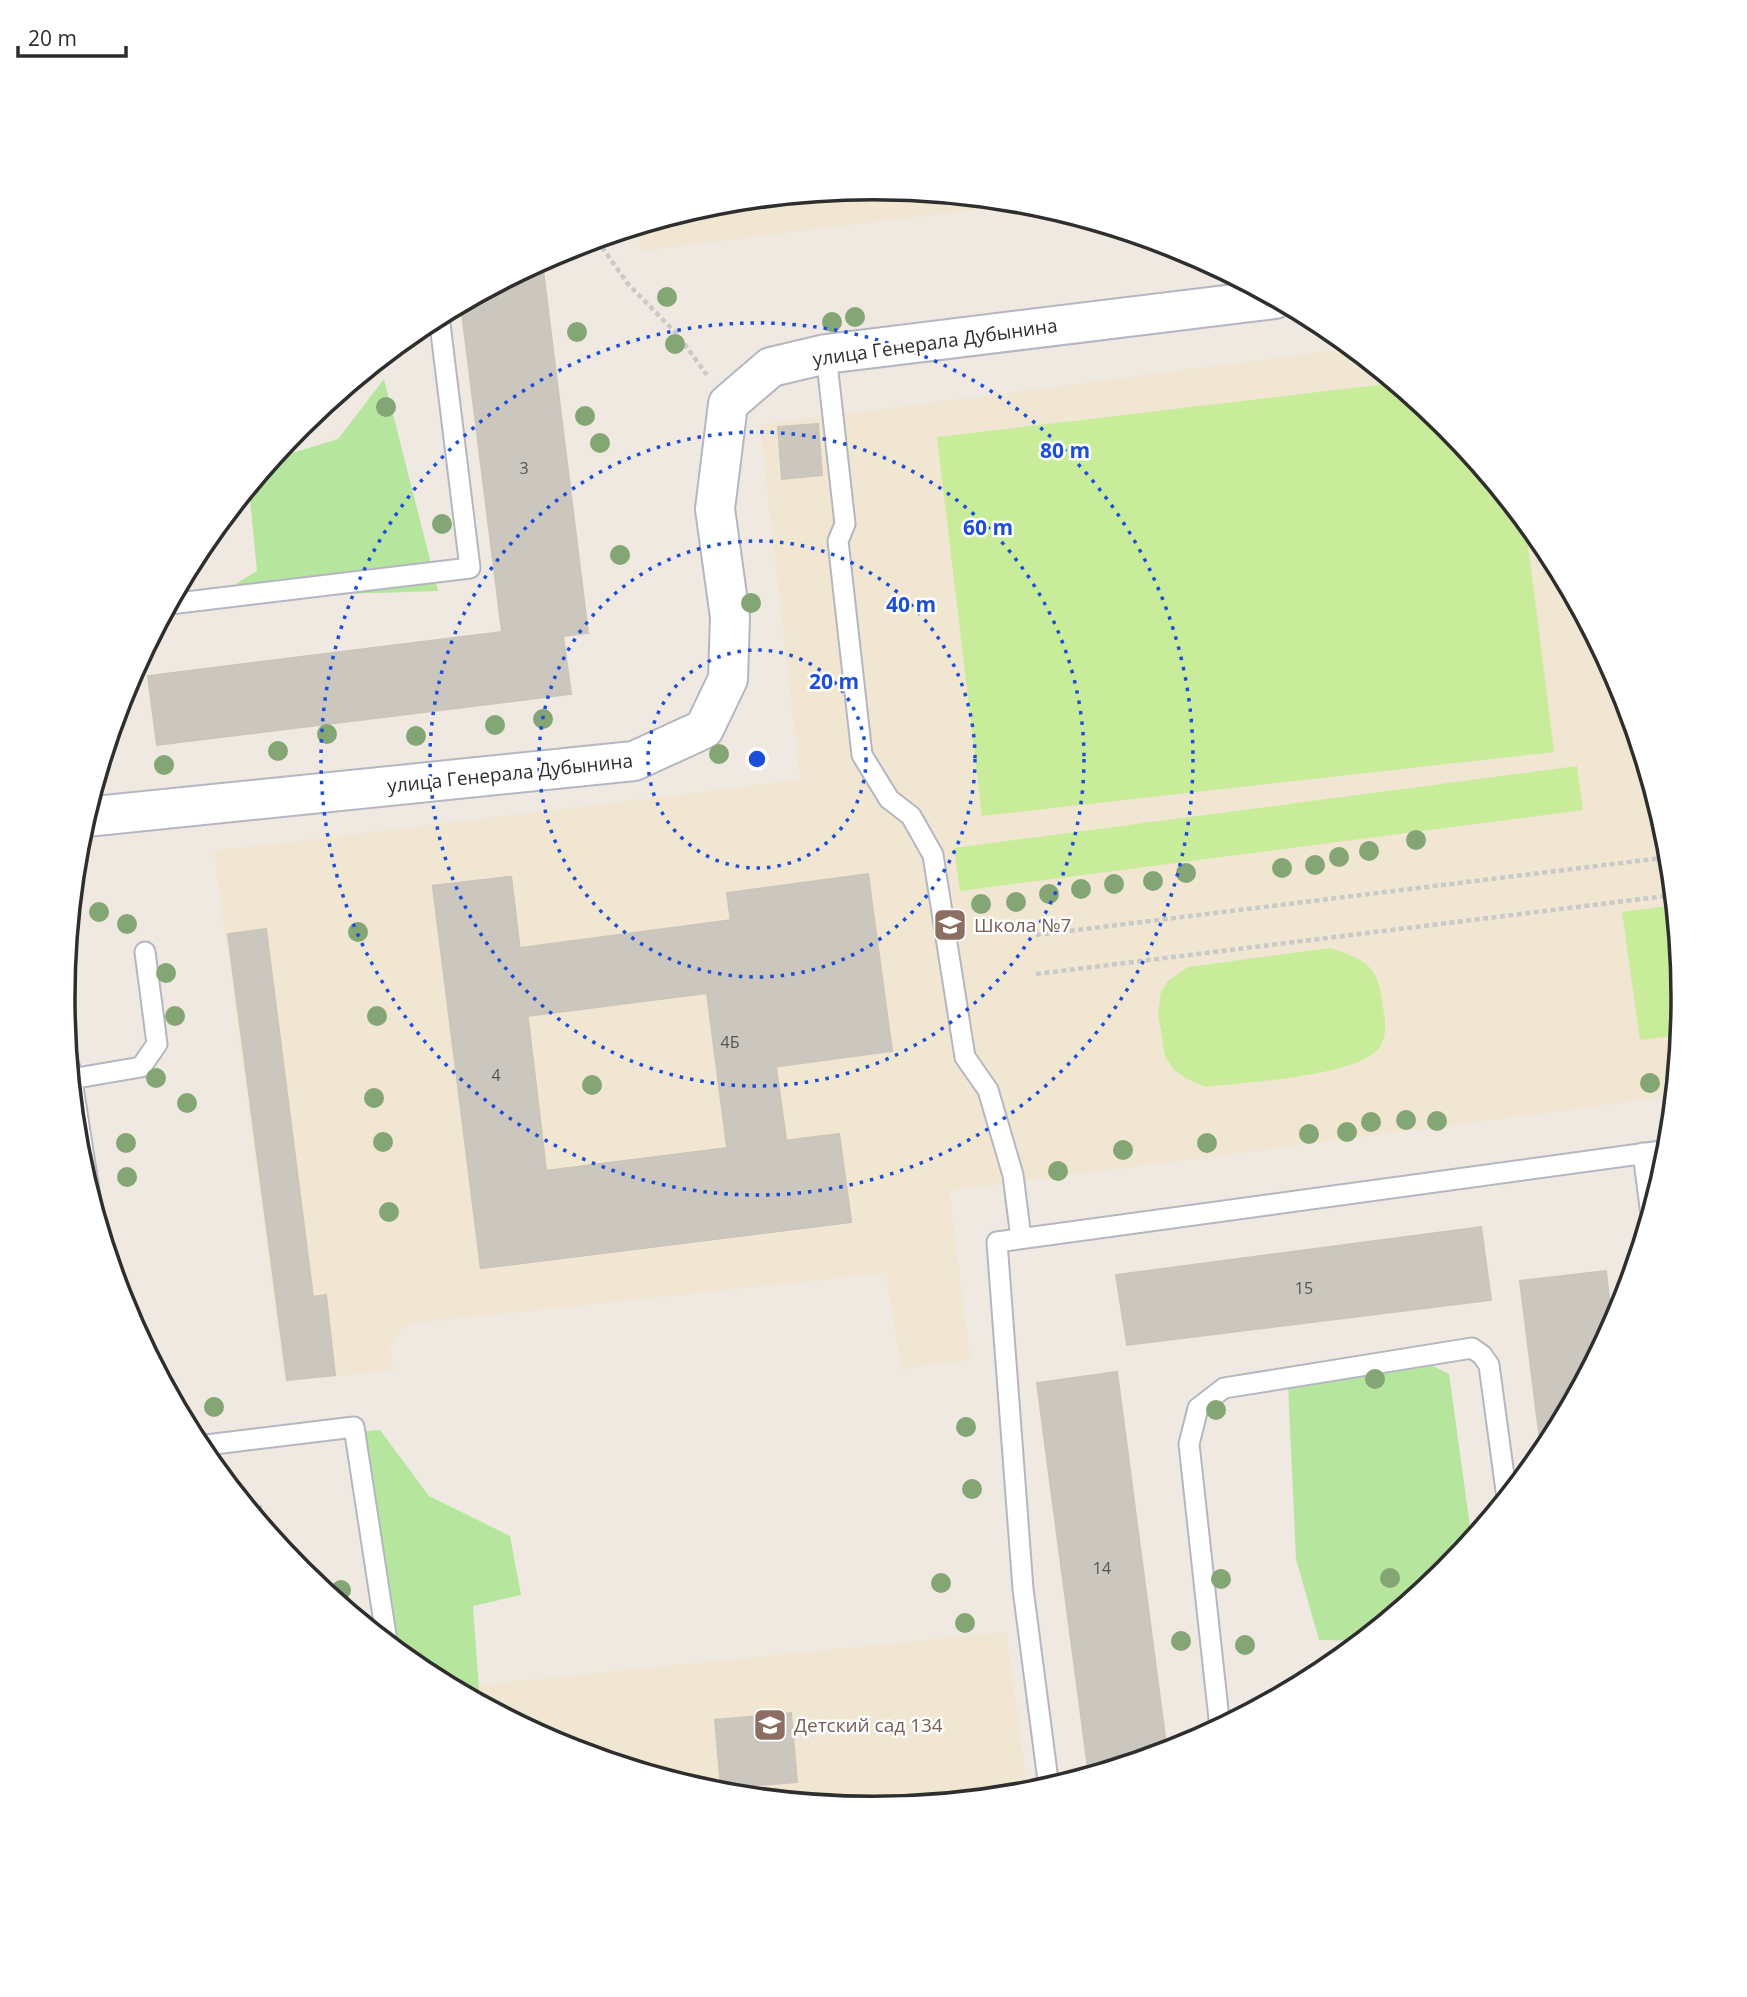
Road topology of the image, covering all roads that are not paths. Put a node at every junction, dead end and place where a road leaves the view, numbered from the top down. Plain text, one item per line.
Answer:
1 (1261, 301) edge
2 (441, 328) edge
3 (826, 354) junction
4 (180, 603) edge
5 (97, 816) edge
6 (145, 952) dead end
7 (80, 1078) edge
8 (1656, 1151) edge
9 (1643, 1153) junction
10 (1648, 1191) edge
11 (1021, 1238) junction
12 (212, 1444) edge
13 (1505, 1486) edge
14 (385, 1630) edge
15 (1219, 1718) edge
16 (1048, 1777) edge

1 - 3 street, улица Генерала Дубынина
2 - 4 lane
3 - 5 street, улица Генерала Дубынина
3 - 11 lane
6 - 7 lane
8 - 9 lane
9 - 10 lane
9 - 11 lane
11 - 16 lane
12 - 14 lane
13 - 15 lane

